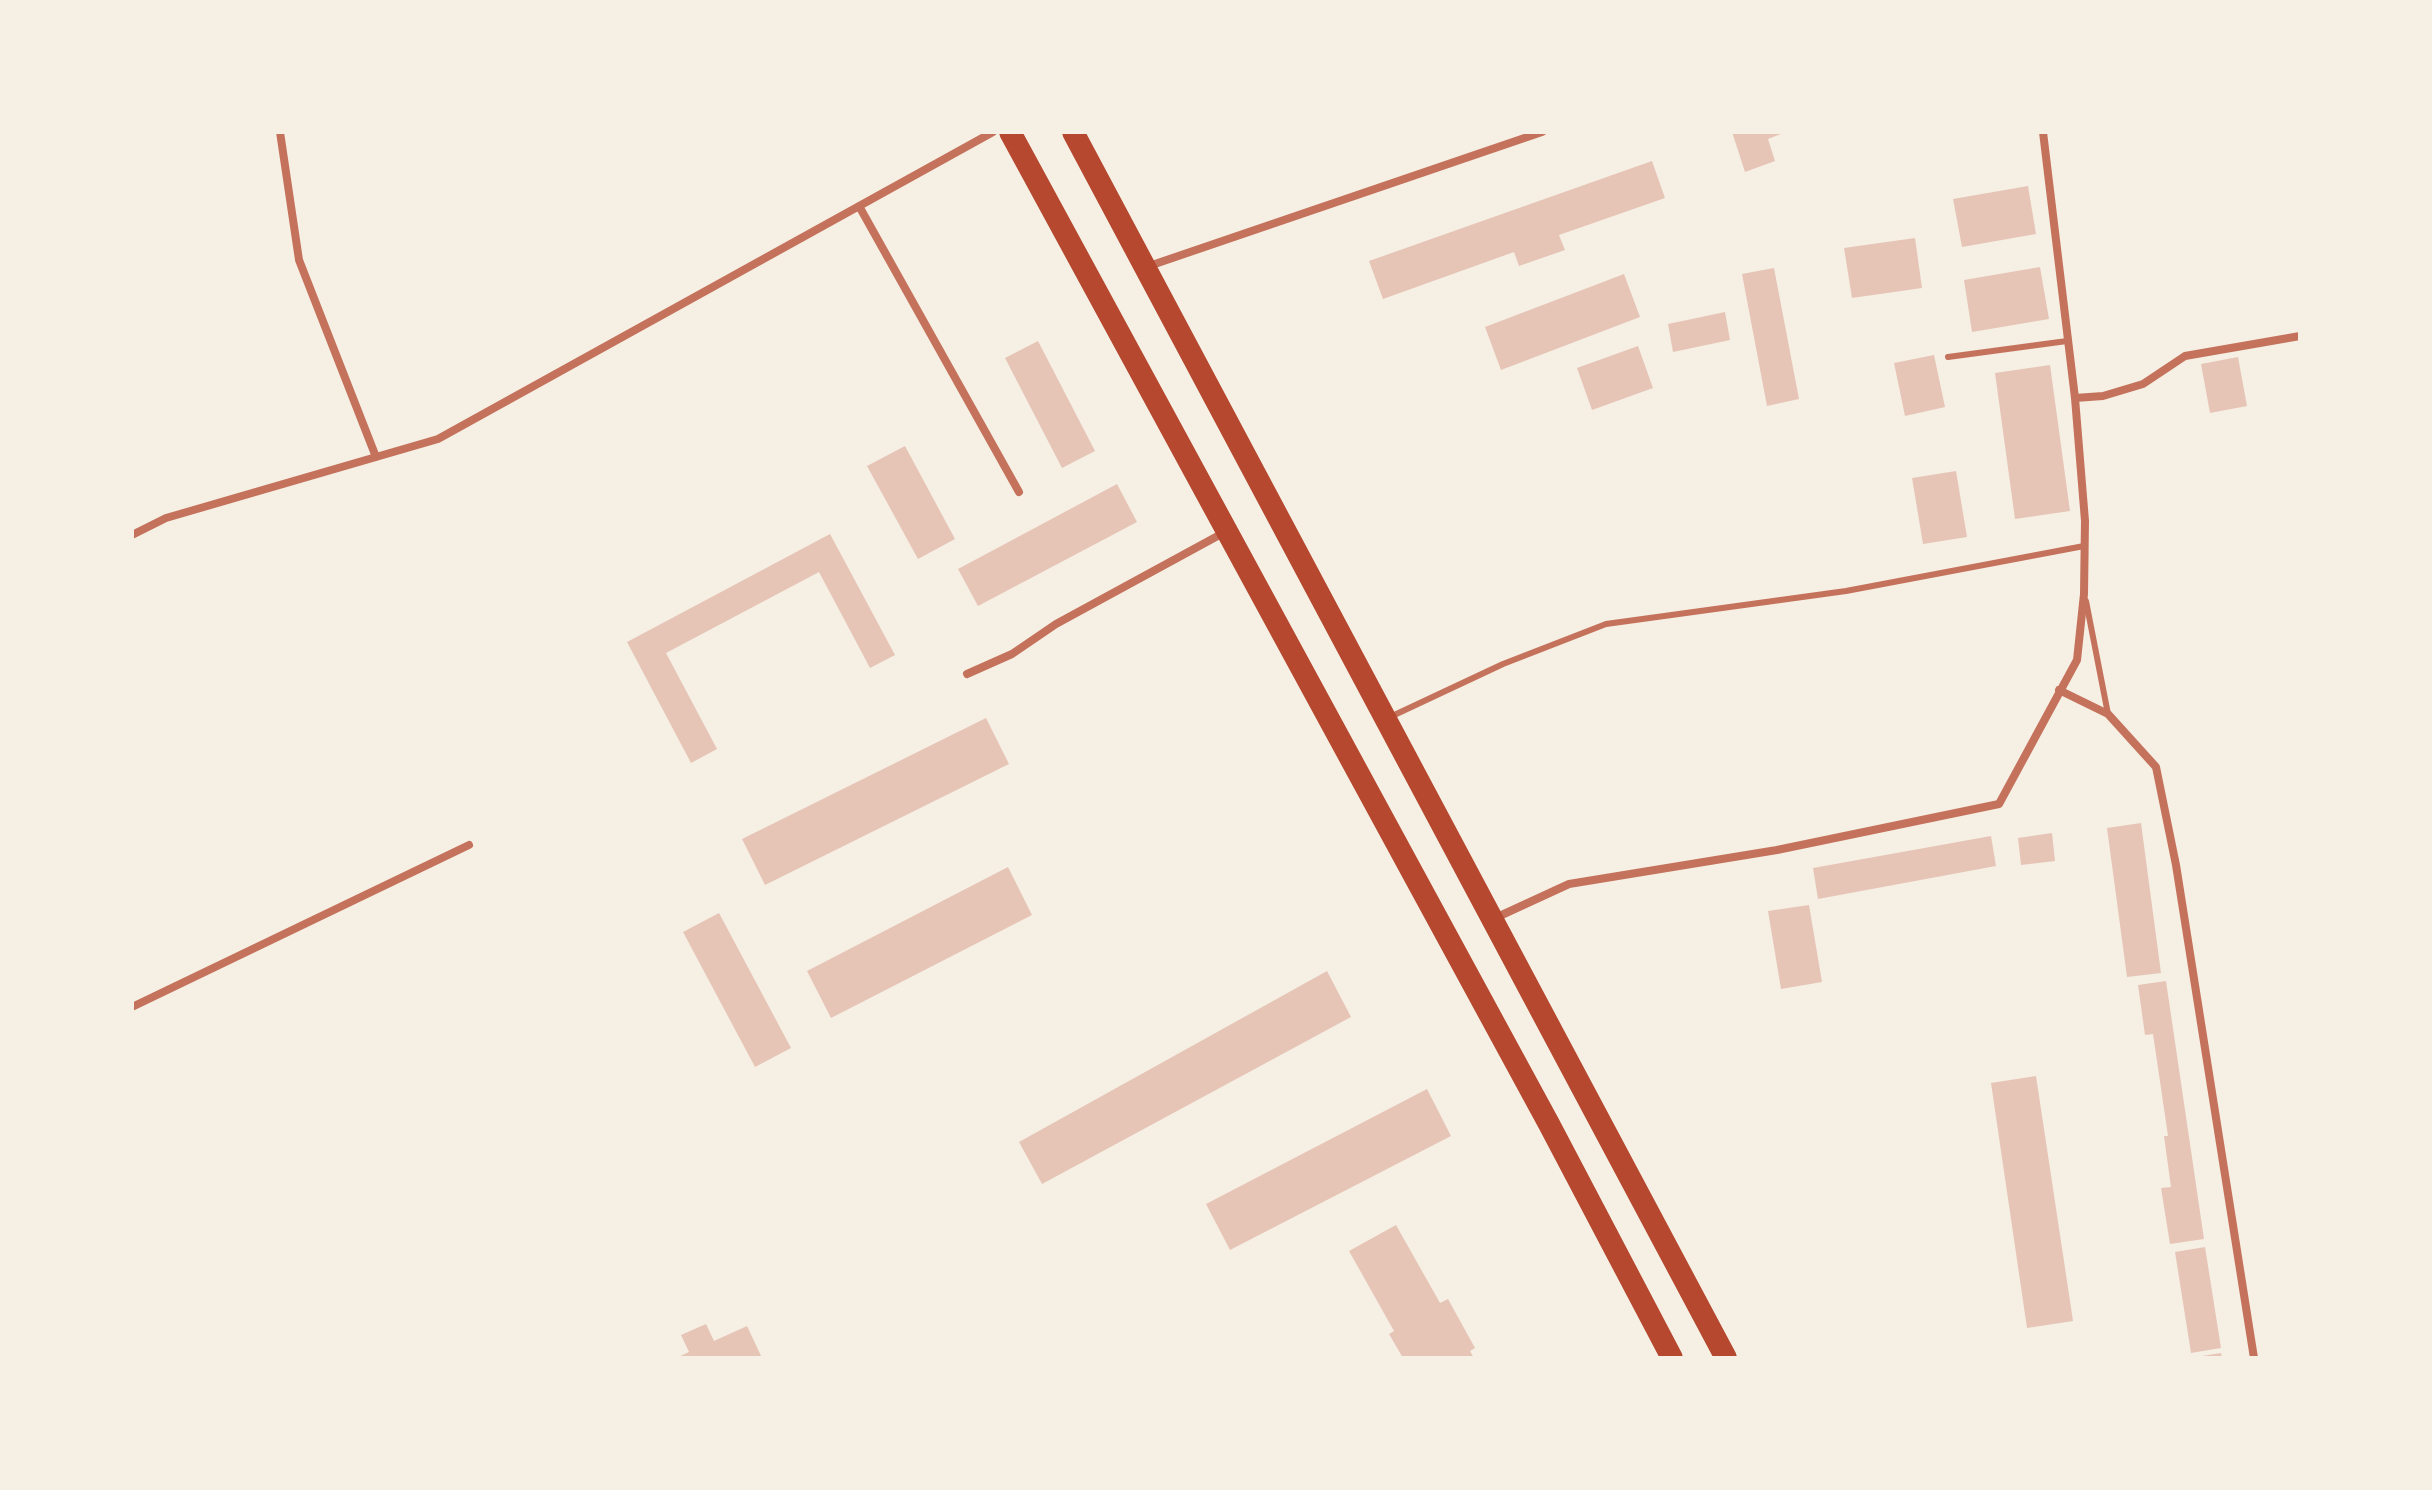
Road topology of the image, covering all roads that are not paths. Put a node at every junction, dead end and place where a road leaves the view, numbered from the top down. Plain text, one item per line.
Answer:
1 (280, 132) edge
2 (993, 132) edge
3 (1010, 132) edge
4 (1073, 132) edge
5 (1542, 132) edge
6 (2043, 132) edge
7 (859, 206) junction
8 (1145, 268) junction
9 (2300, 336) edge
10 (2067, 341) junction
11 (1948, 357) dead end
12 (2075, 398) junction
13 (376, 457) junction
14 (1019, 492) dead end
15 (1227, 531) junction
16 (132, 535) edge
17 (2084, 546) junction
18 (2084, 594) junction
19 (967, 674) dead end
20 (2059, 690) junction
21 (2108, 714) junction
22 (1386, 719) junction
23 (469, 845) dead end
24 (1493, 919) junction
25 (132, 1007) edge
26 (1672, 1358) edge
27 (1726, 1358) edge
28 (2254, 1358) edge

1 - 13 street
2 - 7 street
3 - 15 highway
4 - 8 highway
5 - 8 street
6 - 10 street
7 - 13 street
7 - 14 street
8 - 22 highway
9 - 12 street
10 - 11 lane
10 - 12 street
12 - 17 street
13 - 16 street
15 - 19 street
15 - 26 highway
17 - 18 street
17 - 22 lane
18 - 20 street
18 - 21 lane
20 - 21 street
20 - 24 street
21 - 28 street
22 - 24 highway
23 - 25 street
24 - 27 highway

